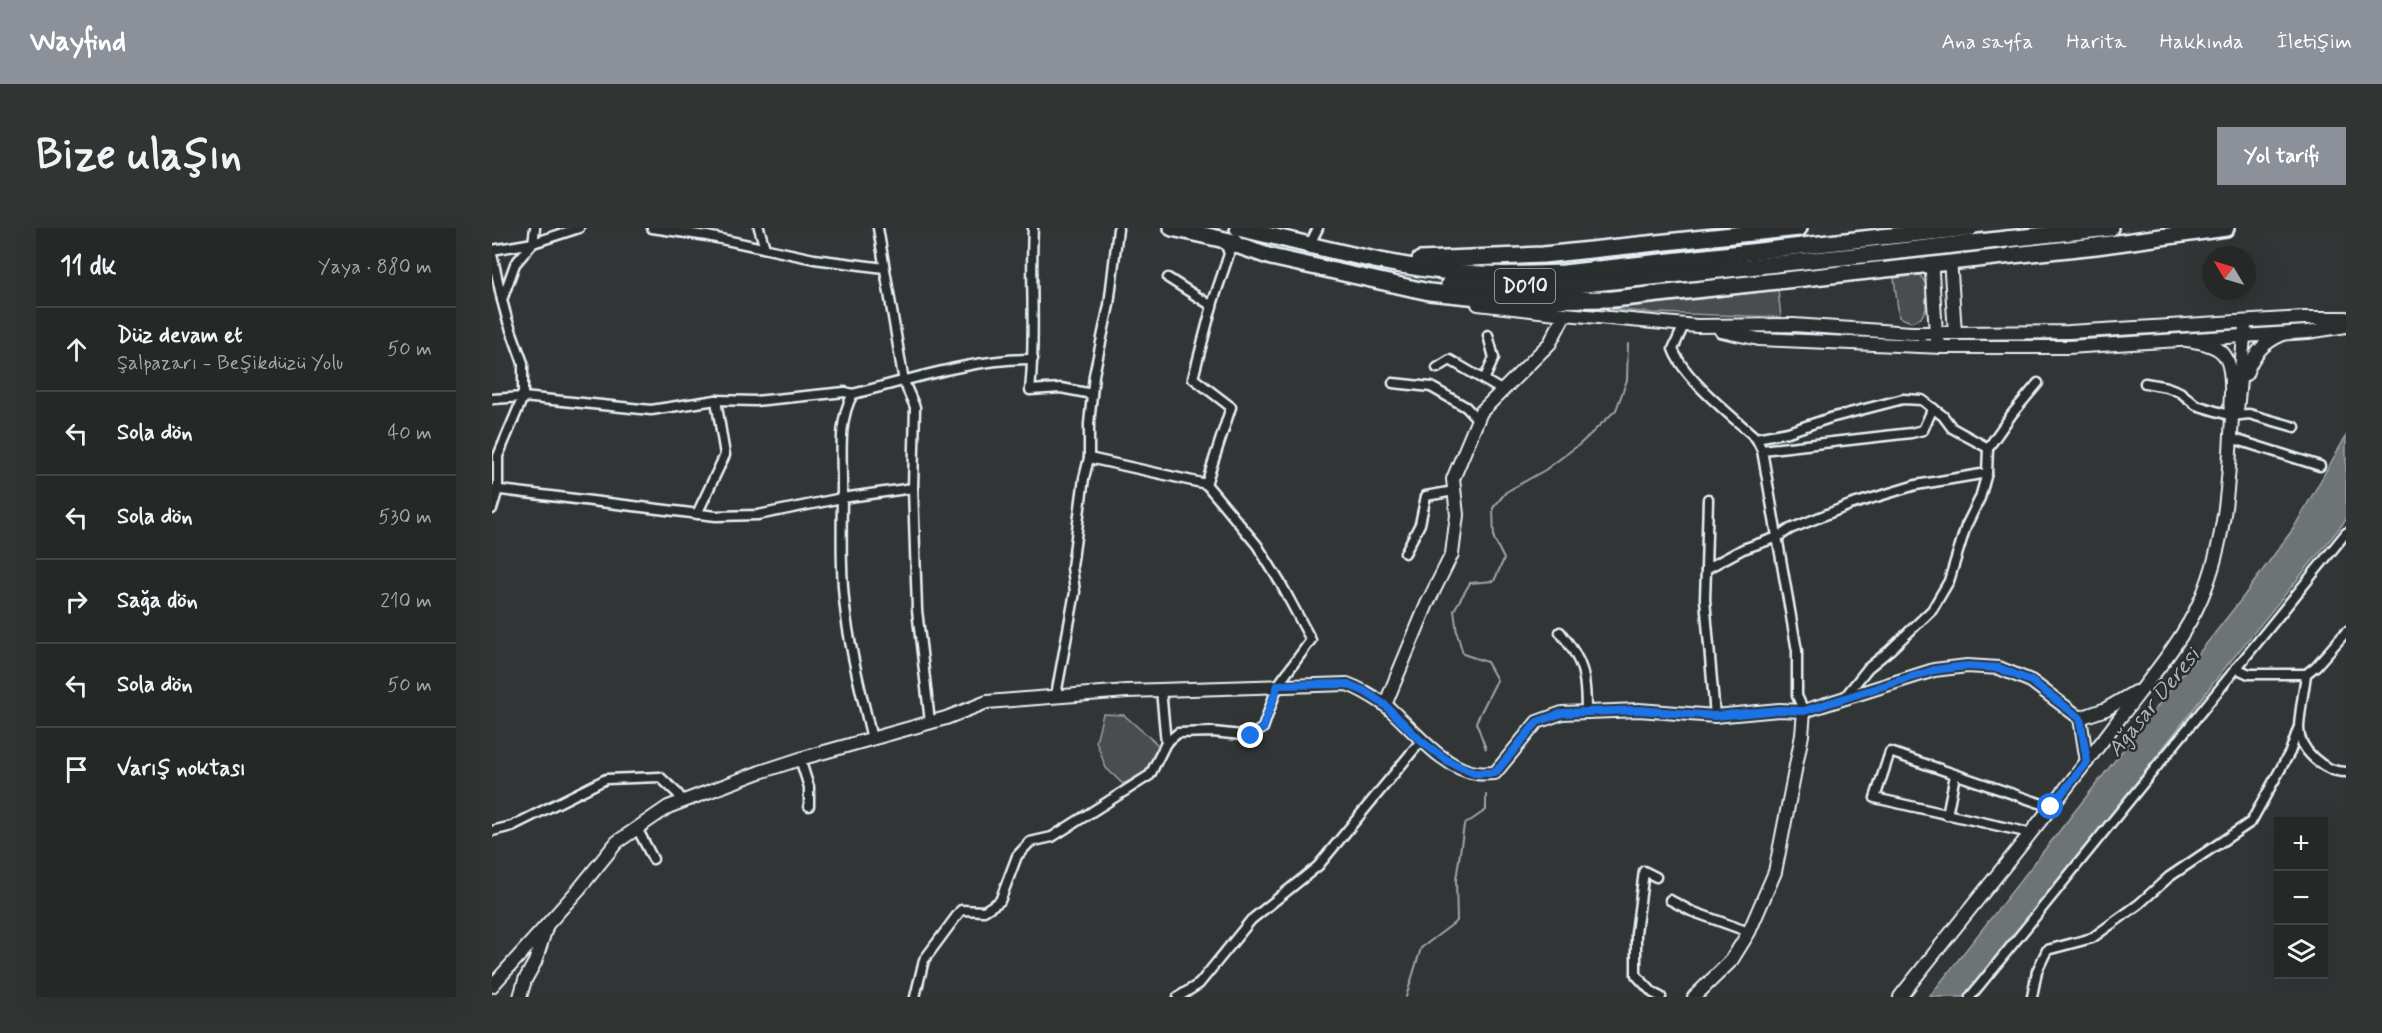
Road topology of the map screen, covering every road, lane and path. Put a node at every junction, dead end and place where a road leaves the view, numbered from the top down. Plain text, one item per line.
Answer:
1 (534, 228) edge
2 (579, 228) edge
3 (652, 228) edge
4 (759, 228) edge
5 (878, 228) edge
6 (1033, 228) edge
7 (1172, 228) edge
8 (1238, 228) edge
9 (1318, 228) edge
10 (1799, 228) edge
11 (1929, 228) edge
12 (1948, 228) edge
13 (1970, 228) edge
14 (2110, 228) edge
15 (2226, 228) edge
16 (1118, 229) edge
17 (1226, 241) junction
18 (533, 243) junction
19 (1310, 244) junction
20 (765, 248) junction
21 (492, 252) edge
22 (1384, 261) junction
23 (1951, 261) junction
24 (1932, 263) junction
25 (1302, 264) junction
26 (884, 268) junction
27 (1168, 278) dead end
28 (492, 296) edge
29 (502, 300) junction
30 (1212, 306) junction
31 (1565, 314) junction
32 (2346, 318) edge
33 (2243, 322) junction
34 (1690, 325) junction
35 (2346, 326) edge
36 (1936, 333) junction
37 (1955, 333) junction
38 (2285, 333) junction
39 (1488, 335) dead end
40 (2241, 336) junction
41 (2187, 340) junction
42 (1942, 347) junction
43 (1033, 359) junction
44 (1437, 368) dead end
45 (1484, 380) junction
46 (903, 382) junction
47 (1393, 383) dead end
48 (2038, 383) dead end
49 (2145, 383) dead end
50 (1503, 391) junction
51 (854, 394) junction
52 (1092, 394) junction
53 (523, 397) junction
54 (492, 399) edge
55 (716, 400) junction
56 (2235, 400) junction
57 (1933, 408) junction
58 (2232, 416) junction
59 (1478, 420) junction
60 (2295, 427) dead end
61 (1756, 438) junction
62 (2231, 438) junction
63 (1988, 448) junction
64 (1762, 450) junction
65 (1089, 458) junction
66 (2320, 466) dead end
67 (1987, 473) junction
68 (1206, 484) junction
69 (913, 488) junction
70 (495, 489) edge
71 (1454, 491) junction
72 (842, 498) junction
73 (1708, 499) dead end
74 (492, 509) edge
75 (697, 513) junction
76 (2346, 533) edge
77 (1778, 537) junction
78 (1404, 553) dead end
79 (1706, 569) junction
80 (1560, 632) dead end
81 (2346, 632) edge
82 (2236, 668) junction
83 (2306, 674) junction
84 (1278, 685) junction
85 (2142, 689) junction
86 (1161, 690) junction
87 (1056, 695) junction
88 (1844, 698) junction
89 (1385, 705) junction
90 (1804, 711) junction
91 (1586, 712) junction
92 (1715, 716) junction
93 (2080, 718) junction
94 (930, 722) junction
95 (2298, 729) junction
96 (872, 739) junction
97 (1421, 741) junction
98 (1166, 743) junction
99 (800, 759) junction
100 (2087, 762) junction
101 (2346, 772) edge
102 (1955, 775) junction
103 (683, 801) junction
104 (809, 806) dead end
105 (2051, 807) junction
106 (1947, 815) junction
107 (638, 828) junction
108 (492, 831) edge
109 (2030, 833) junction
110 (653, 859) dead end
111 (1656, 877) dead end
112 (1670, 900) dead end
113 (549, 920) junction
114 (1749, 932) junction
115 (492, 986) edge
116 (520, 997) edge
117 (915, 997) edge
118 (1178, 997) edge
119 (1661, 997) edge
120 (1694, 997) edge
121 (1900, 997) edge
122 (1970, 997) edge
123 (2032, 997) edge

1 - 18 street
2 - 18 street
3 - 20 street
4 - 20 street
5 - 26 street
6 - 43 street
7 - 17 highway, D010
8 - 19 highway, D010
9 - 19 street
10 - 22 highway
11 - 24 street
12 - 23 street
13 - 22 highway, D010, bridge
14 - 17 highway, D010, bridge
15 - 23 highway
16 - 52 street
17 - 25 highway
17 - 30 street
18 - 21 street
18 - 29 street
19 - 22 highway, D010
20 - 26 street
21 - 29 street
23 - 24 highway
23 - 37 street
24 - 25 highway
24 - 36 street
25 - 31 street
26 - 46 street
27 - 30 street
28 - 29 street
29 - 53 street
30 - 68 street
31 - 34 street
31 - 50 street
32 - 33 street
33 - 37 street
33 - 40 street
34 - 36 street
34 - 42 street
34 - 61 street
35 - 38 street
36 - 37 street
36 - 42 street
38 - 40 street
38 - 56 street
39 - 45 street
40 - 41 street
40 - 56 street
41 - 42 street
41 - 56 street
43 - 46 street
43 - 52 street
44 - 45 street
45 - 50 street
46 - 51 street
46 - 69 street
47 - 59 street
48 - 63 street
49 - 58 street
50 - 59 street
51 - 55 street
51 - 72 street
52 - 65 street
53 - 54 street
53 - 55 street
53 - 70 street
55 - 75 street
56 - 58 street
57 - 61 street
57 - 63 street
57 - 64 street
58 - 60 street
58 - 62 street
59 - 71 street
61 - 64 street
62 - 66 street
62 - 85 street
63 - 67 street
64 - 77 street
65 - 68 street
65 - 87 street
67 - 77 street
67 - 88 street
68 - 84 street
69 - 72 street
69 - 94 street
70 - 74 street
70 - 75 street
71 - 78 street
71 - 89 street
72 - 75 street
72 - 96 street
73 - 79 street
76 - 82 street
77 - 79 street
77 - 90 street
79 - 92 street
80 - 91 street
81 - 83 street
82 - 83 street
82 - 122 street
83 - 95 street
84 - 86 street
84 - 89 street
84 - 98 street
85 - 93 street
85 - 100 street
86 - 87 street
86 - 98 street
87 - 94 street
88 - 90 street
88 - 93 street
89 - 97 street
90 - 92 street
90 - 114 street
91 - 92 street
91 - 97 street
93 - 100 street
94 - 96 street
95 - 101 street
95 - 123 street
96 - 99 street
97 - 118 street
98 - 117 street
99 - 103 street
99 - 104 street
100 - 105 street
102 - 105 street
102 - 106 street
102 - 106 street
103 - 107 street
103 - 108 street
105 - 109 street
106 - 109 street
107 - 110 street
107 - 113 street
109 - 121 street
111 - 119 street
112 - 114 street
113 - 115 street
113 - 116 street
114 - 120 street

